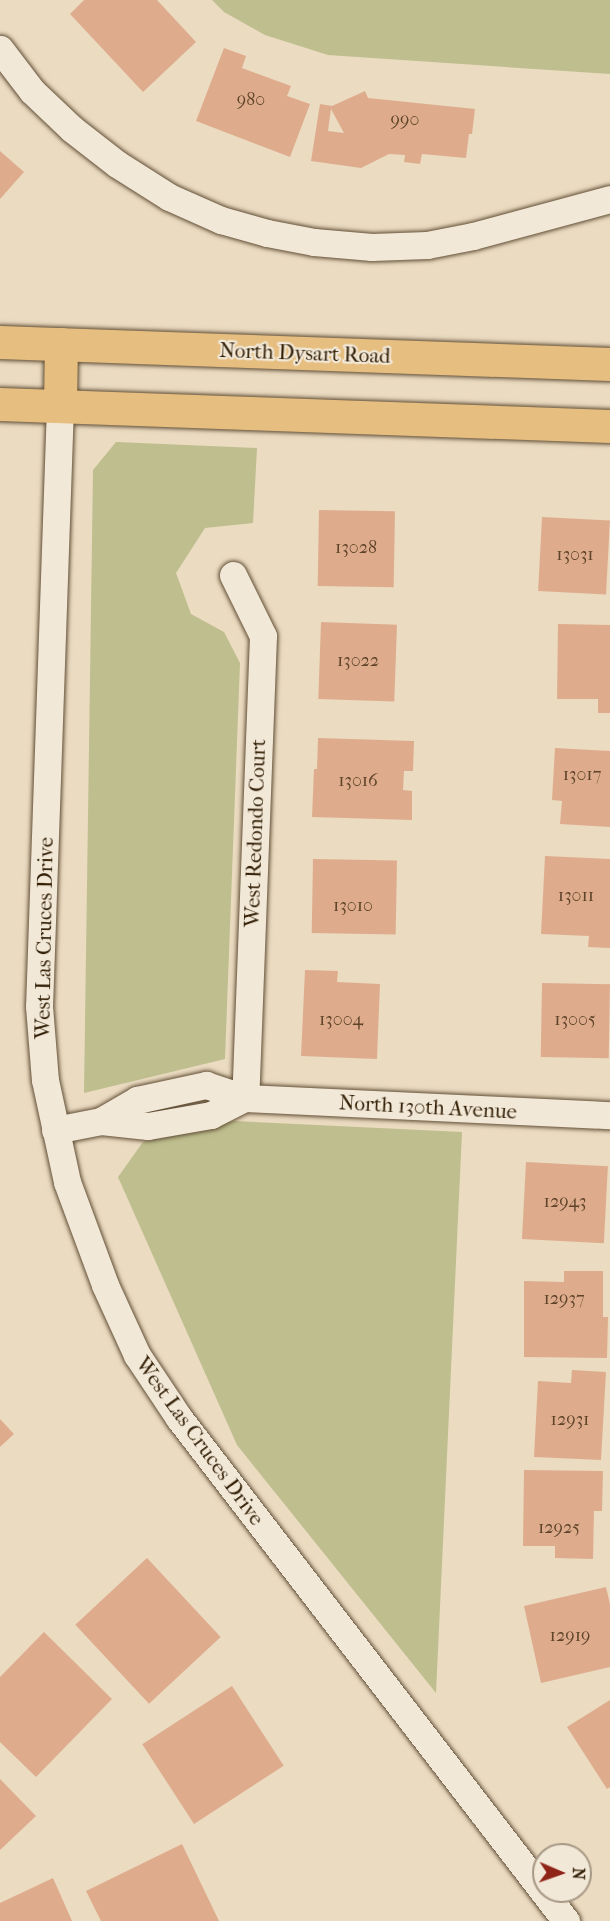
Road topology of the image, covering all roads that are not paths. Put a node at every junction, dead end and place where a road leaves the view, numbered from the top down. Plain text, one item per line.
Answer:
1 (1, 51) edge
2 (610, 199) edge
3 (0, 342) edge
4 (61, 344) junction
5 (610, 364) edge
6 (0, 404) edge
7 (60, 406) junction
8 (610, 426) edge
9 (233, 575) dead end
10 (182, 1089) junction
11 (245, 1098) junction
12 (610, 1115) edge
13 (187, 1119) junction
14 (101, 1121) junction
15 (55, 1130) junction
16 (566, 1921) edge

1 - 2 street
3 - 4 main road, North Dysart Road
4 - 5 main road, North Dysart Road
4 - 7 main road
6 - 7 main road
7 - 8 main road
7 - 15 street, West Las Cruces Drive
9 - 11 street, West Redondo Court
10 - 11 street, North 130th Avenue
10 - 13 street
10 - 14 street, North 130th Avenue
11 - 12 street, North 130th Avenue
11 - 13 street, North 130th Avenue
13 - 14 street, North 130th Avenue
14 - 15 street, North 130th Avenue
15 - 16 street, West Las Cruces Drive

